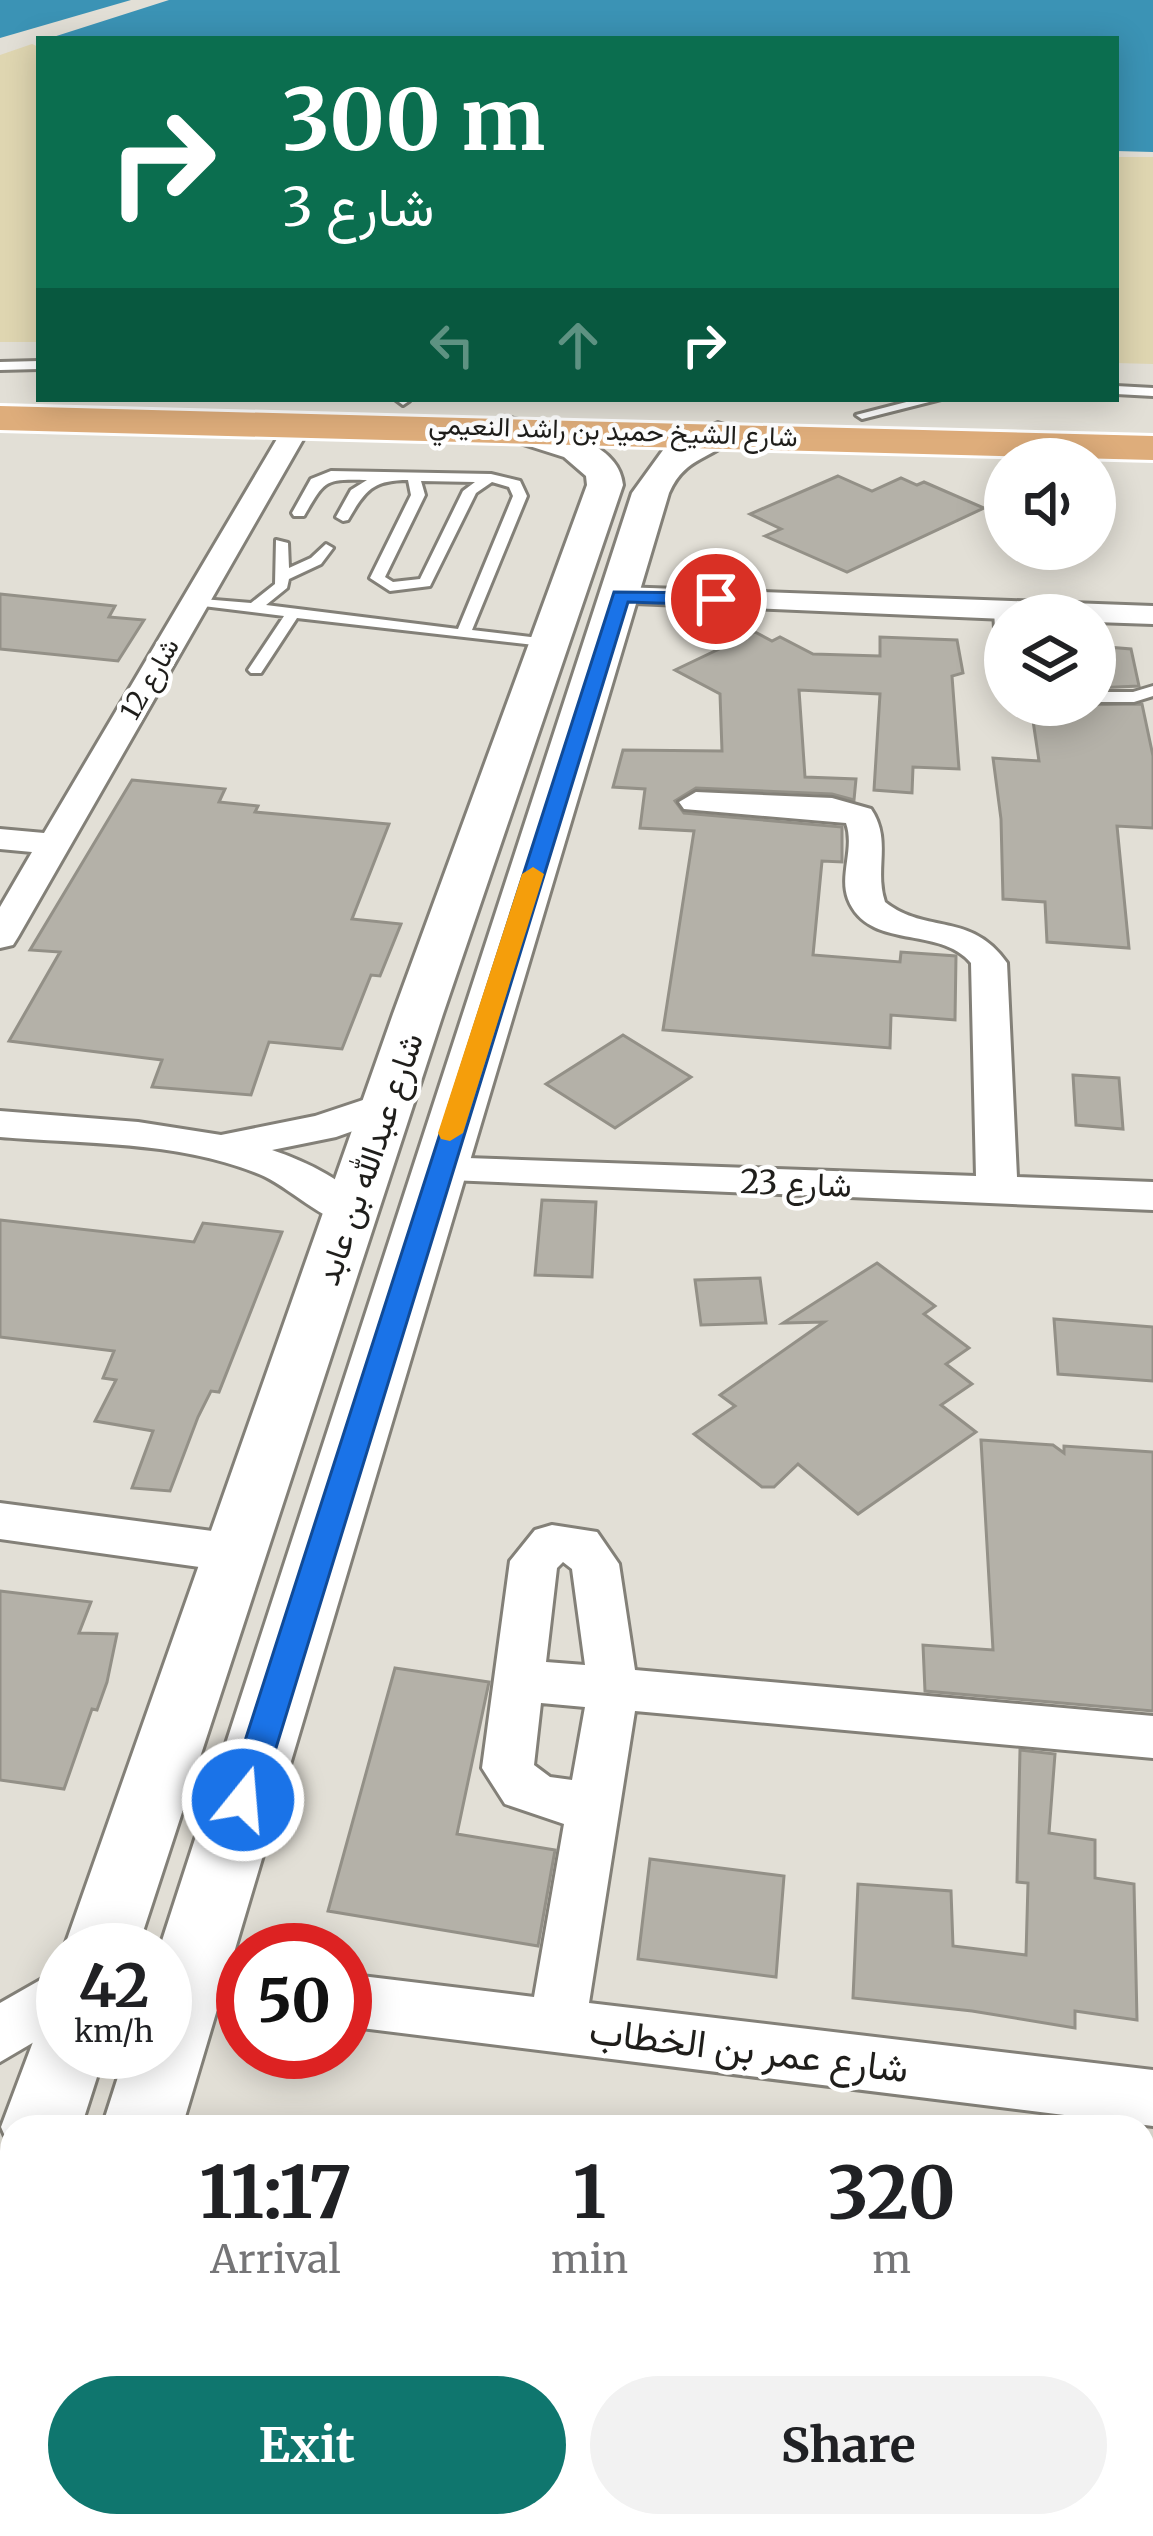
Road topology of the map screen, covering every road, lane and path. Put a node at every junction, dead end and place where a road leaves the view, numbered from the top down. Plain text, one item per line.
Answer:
1 (36, 365) edge
2 (0, 366) edge
3 (1119, 391) edge
4 (36, 392) edge
5 (1153, 392) edge
6 (0, 393) edge
7 (385, 402) edge
8 (431, 402) edge
9 (921, 402) edge
10 (315, 410) edge
11 (862, 415) junction
12 (0, 418) edge
13 (735, 423) junction
14 (1153, 424) edge
15 (633, 432) junction
16 (1153, 448) edge
17 (499, 453) junction
18 (380, 477) junction
19 (414, 478) junction
20 (605, 485) junction
21 (299, 513) dead end
22 (343, 517) dead end
23 (281, 543) dead end
24 (326, 548) dead end
25 (612, 565) junction
26 (283, 576) junction
27 (195, 602) junction
28 (984, 607) edge
29 (254, 608) junction
30 (293, 613) junction
31 (1116, 614) edge
32 (1153, 615) edge
33 (463, 634) junction
34 (547, 644) junction
35 (256, 670) dead end
36 (1153, 691) edge
37 (1116, 697) edge
38 (696, 802) dead end
39 (0, 839) edge
40 (54, 844) junction
41 (0, 937) edge
42 (418, 1014) junction
43 (487, 1020) junction
44 (387, 1105) junction
45 (0, 1124) edge
46 (216, 1146) junction
47 (439, 1170) junction
48 (997, 1190) junction
49 (1153, 1196) edge
50 (350, 1213) junction
51 (308, 1340) junction
52 (382, 1346) junction
53 (0, 1520) edge
54 (236, 1553) junction
55 (518, 1680) junction
56 (614, 1691) junction
57 (1153, 1737) edge
58 (594, 1805) junction
59 (109, 1923) edge
60 (192, 1965) edge
61 (372, 2003) edge
62 (36, 2011) edge
63 (557, 2026) junction
64 (0, 2035) edge
65 (57, 2079) edge
66 (157, 2079) edge
67 (1153, 2098) edge
68 (45, 2115) edge
69 (146, 2115) edge

1 - 2 lane
3 - 5 lane
4 - 6 main road
7 - 10 main road, شارع الشيخ حميد بن راشد النعيمي
8 - 13 main road, شارع الشيخ حميد بن راشد النعيمي
9 - 11 lane
10 - 12 main road, شارع الشيخ حميد بن راشد النعيمي
10 - 17 main road, شارع الشيخ حميد بن راشد النعيمي
10 - 27 street, شارع 12
11 - 13 main road, شارع الشيخ حميد بن راشد النعيمي
11 - 14 main road, شارع الشيخ حميد بن راشد النعيمي
13 - 15 main road, شارع الشيخ حميد بن راشد النعيمي
13 - 16 main road, شارع الشيخ حميد بن راشد النعيمي
13 - 25 main road, شارع عبدالله بن عابد
15 - 17 main road, شارع الشيخ حميد بن راشد النعيمي
15 - 20 main road
17 - 19 lane
17 - 19 lane
17 - 20 main road
17 - 33 lane
18 - 19 lane
18 - 21 lane
18 - 22 lane
20 - 25 main road, شارع عبدالله بن عابد
23 - 26 lane
24 - 26 lane
25 - 28 street
25 - 34 main road, شارع عبدالله بن عابد
25 - 43 main road, شارع عبدالله بن عابد
26 - 29 lane
27 - 29 lane
27 - 40 street, شارع 12
29 - 30 lane
30 - 33 lane
30 - 35 lane
31 - 32 street
33 - 34 lane
34 - 42 main road, شارع عبدالله بن عابد
36 - 37 lane
38 - 48 street
39 - 40 street
40 - 41 street, شارع 12
42 - 43 main road
42 - 44 main road, شارع عبدالله بن عابد
43 - 47 main road, شارع عبدالله بن عابد
44 - 46 street
44 - 50 main road, شارع عبدالله بن عابد
45 - 46 street
46 - 50 street
47 - 48 street, شارع 23
47 - 52 main road, شارع عبدالله بن عابد
48 - 49 street, شارع 23
50 - 51 main road, شارع عبدالله بن عابد
51 - 52 main road
51 - 54 main road, شارع عبدالله بن عابد
52 - 60 main road, شارع عبدالله بن عابد
53 - 54 street
54 - 59 main road, شارع عبدالله بن عابد
55 - 56 street
55 - 56 street
55 - 58 street
56 - 57 street
56 - 58 street
58 - 63 street
61 - 63 street, شارع عمر بن الخطاب
62 - 64 street
63 - 67 street, شارع عمر بن الخطاب
65 - 68 main road
66 - 69 main road, شارع عبدالله بن عابد

